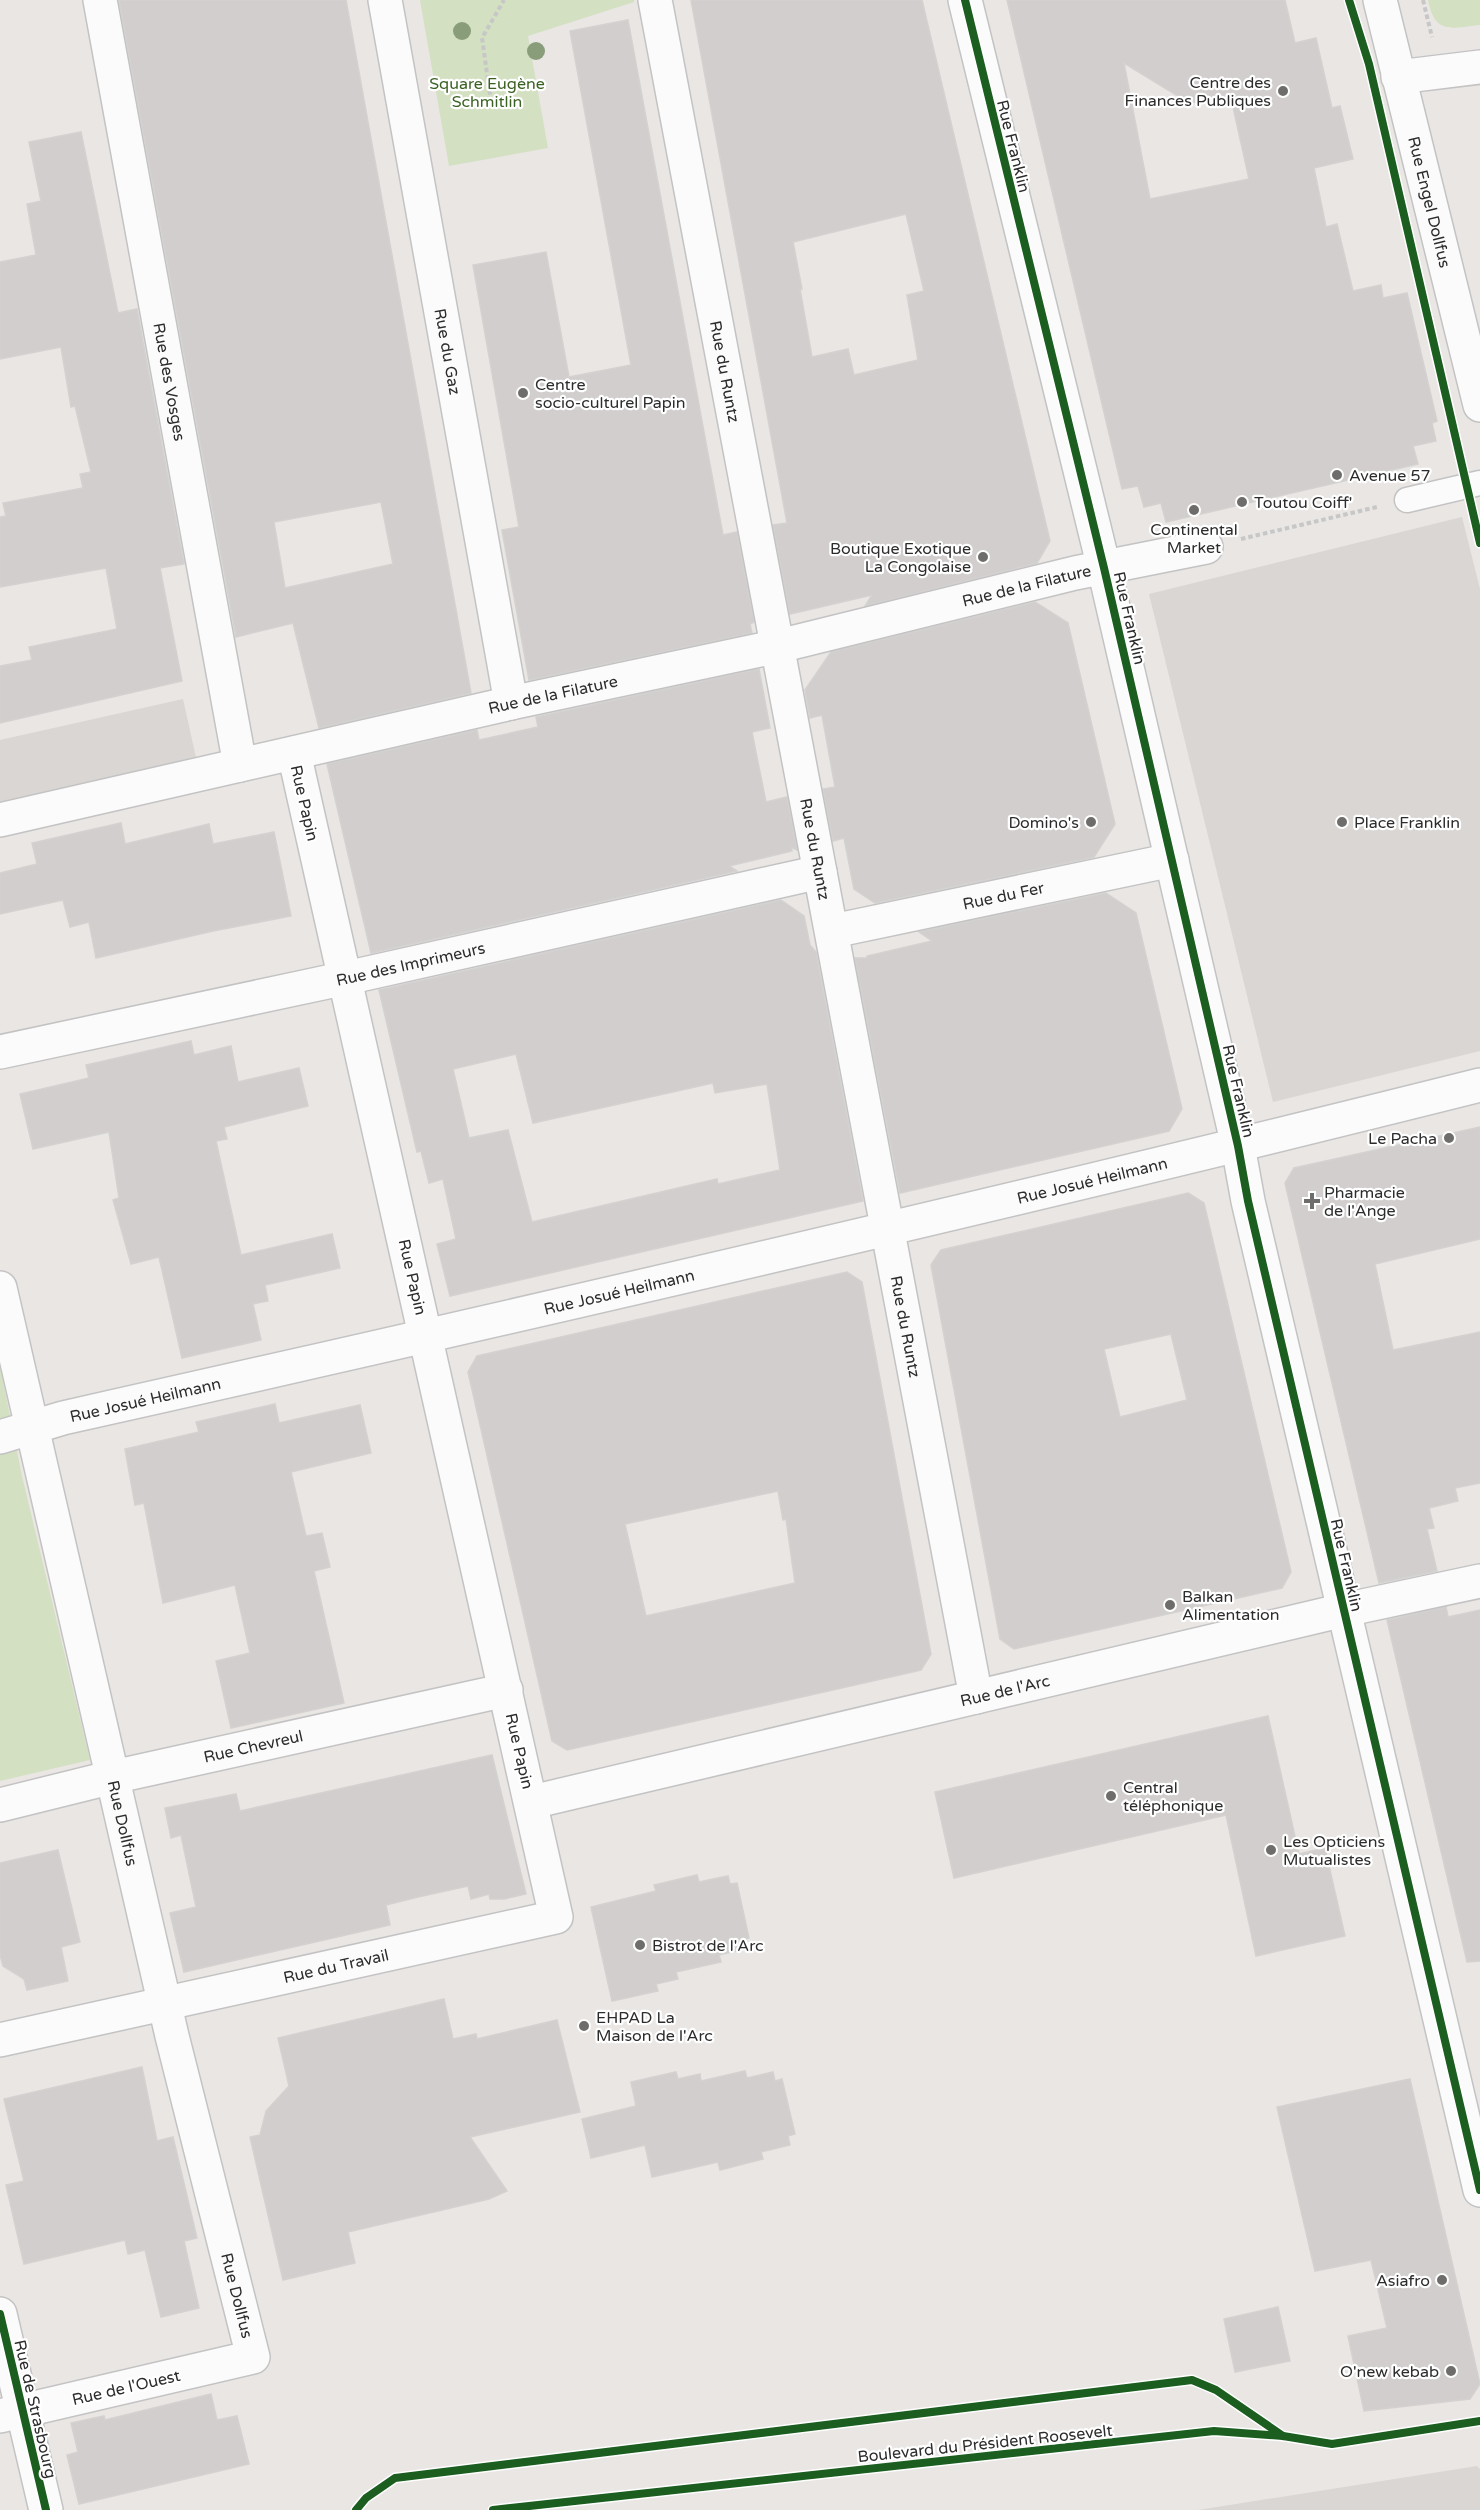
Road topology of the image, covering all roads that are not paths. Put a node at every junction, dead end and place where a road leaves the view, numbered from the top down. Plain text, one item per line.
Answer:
1 (100, 0) edge
2 (385, 0) edge
3 (655, 0) edge
4 (965, 0) edge
5 (1380, 0) edge
6 (1480, 67) edge
7 (1398, 77) junction
8 (1480, 405) edge
9 (1480, 483) edge
10 (1407, 500) road end
11 (1206, 547) road end
12 (1104, 568) junction
13 (779, 646) junction
14 (511, 704) junction
15 (294, 753) junction
16 (240, 765) junction
17 (0, 820) edge
18 (1172, 860) junction
19 (820, 872) junction
20 (833, 931) junction
21 (346, 978) junction
22 (0, 1052) edge
23 (1480, 1085) edge
24 (1238, 1146) junction
25 (889, 1228) junction
26 (0, 1288) edge
27 (426, 1336) junction
28 (33, 1427) junction
29 (0, 1437) edge
30 (1480, 1581) edge
31 (1344, 1610) junction
32 (506, 1690) junction
33 (976, 1697) junction
34 (113, 1777) junction
35 (532, 1802) junction
36 (0, 1804) edge
37 (165, 2002) junction
38 (0, 2040) edge
39 (1480, 2190) edge
40 (0, 2314) edge
41 (253, 2357) joint
42 (11, 2414) edge
43 (46, 2510) edge

1 - 16 street, Rue des Vosges
2 - 14 street, Rue du Gaz
3 - 13 street, Rue du Runtz
4 - 12 street, Rue Franklin
5 - 7 street, Rue Engel Dollfus
6 - 7 street
7 - 8 street, Rue Engel Dollfus
9 - 10 lane
11 - 12 street
12 - 13 street, Rue de la Filature
12 - 18 street, Rue Franklin
13 - 14 street, Rue de la Filature
13 - 19 street, Rue du Runtz
14 - 15 street, Rue de la Filature
15 - 16 street, Rue de la Filature
15 - 21 street, Rue Papin
16 - 17 street, Rue de la Filature
18 - 20 street, Rue du Fer
18 - 24 street, Rue Franklin
19 - 20 street, Rue du Runtz
19 - 21 street, Rue des Imprimeurs
20 - 25 street, Rue du Runtz
21 - 22 street, Rue des Imprimeurs
21 - 27 street, Rue Papin
23 - 24 street
24 - 25 street, Rue Josué Heilmann
24 - 31 street, Rue Franklin
25 - 27 street, Rue Josué Heilmann
25 - 33 street, Rue du Runtz
26 - 28 street, Rue Dollfus
27 - 28 street, Rue Josué Heilmann
27 - 32 street, Rue Papin
28 - 29 street, Rue Josué Heilmann
28 - 34 street, Rue Dollfus
30 - 31 street, Rue de l'Arc
31 - 33 street, Rue de l'Arc
31 - 39 street, Rue Franklin
32 - 34 street, Rue Chevreul
32 - 35 street, Rue Papin
33 - 35 street, Rue de l'Arc
34 - 36 street, Rue Chevreul
34 - 37 street, Rue Dollfus
35 - 37 street, Rue du Travail
37 - 38 street, Rue du Travail
37 - 41 street, Rue Dollfus
40 - 42 street, Rue de Strasbourg
41 - 42 street, Rue de l'Ouest
42 - 43 street, Rue de Strasbourg

